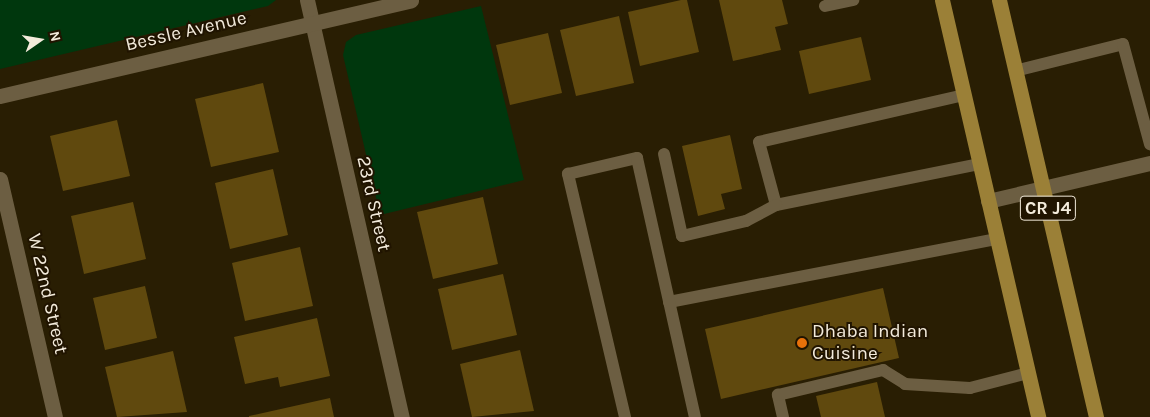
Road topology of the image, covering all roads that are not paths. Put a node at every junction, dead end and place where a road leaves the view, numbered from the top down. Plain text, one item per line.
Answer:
1 (308, 0) edge
2 (411, 0) edge
3 (852, 0) edge
4 (942, 0) edge
5 (999, 0) edge
6 (825, 6) dead end
7 (310, 24) junction
8 (1016, 71) junction
9 (964, 95) junction
10 (0, 96) edge
11 (1150, 144) edge
12 (664, 154) dead end
13 (1150, 163) edge
14 (980, 164) junction
15 (0, 179) edge
16 (1043, 188) junction
17 (988, 201) junction
18 (776, 205) junction
19 (997, 239) junction
20 (669, 302) junction
21 (1028, 373) junction
22 (55, 417) edge
23 (402, 417) edge
24 (625, 417) edge
25 (695, 417) edge
26 (783, 417) edge
27 (1038, 417) edge
28 (1096, 417) edge

1 - 7 street, 23rd Street
2 - 7 street, Bessle Avenue
3 - 6 lane
4 - 9 main road, CR J4
5 - 8 main road, CR J4
7 - 10 street, Bessle Avenue
7 - 23 street, 23rd Street
8 - 11 lane
8 - 16 main road, CR J4
9 - 14 main road, CR J4
9 - 18 lane
12 - 18 lane
13 - 16 street
14 - 17 main road, CR J4
14 - 18 lane
15 - 22 street, W 22nd Street
16 - 17 street
16 - 28 main road, CR J4
17 - 19 main road, CR J4
19 - 20 lane
19 - 21 main road, CR J4
20 - 24 lane
20 - 25 lane
21 - 26 lane
21 - 27 main road, CR J4

